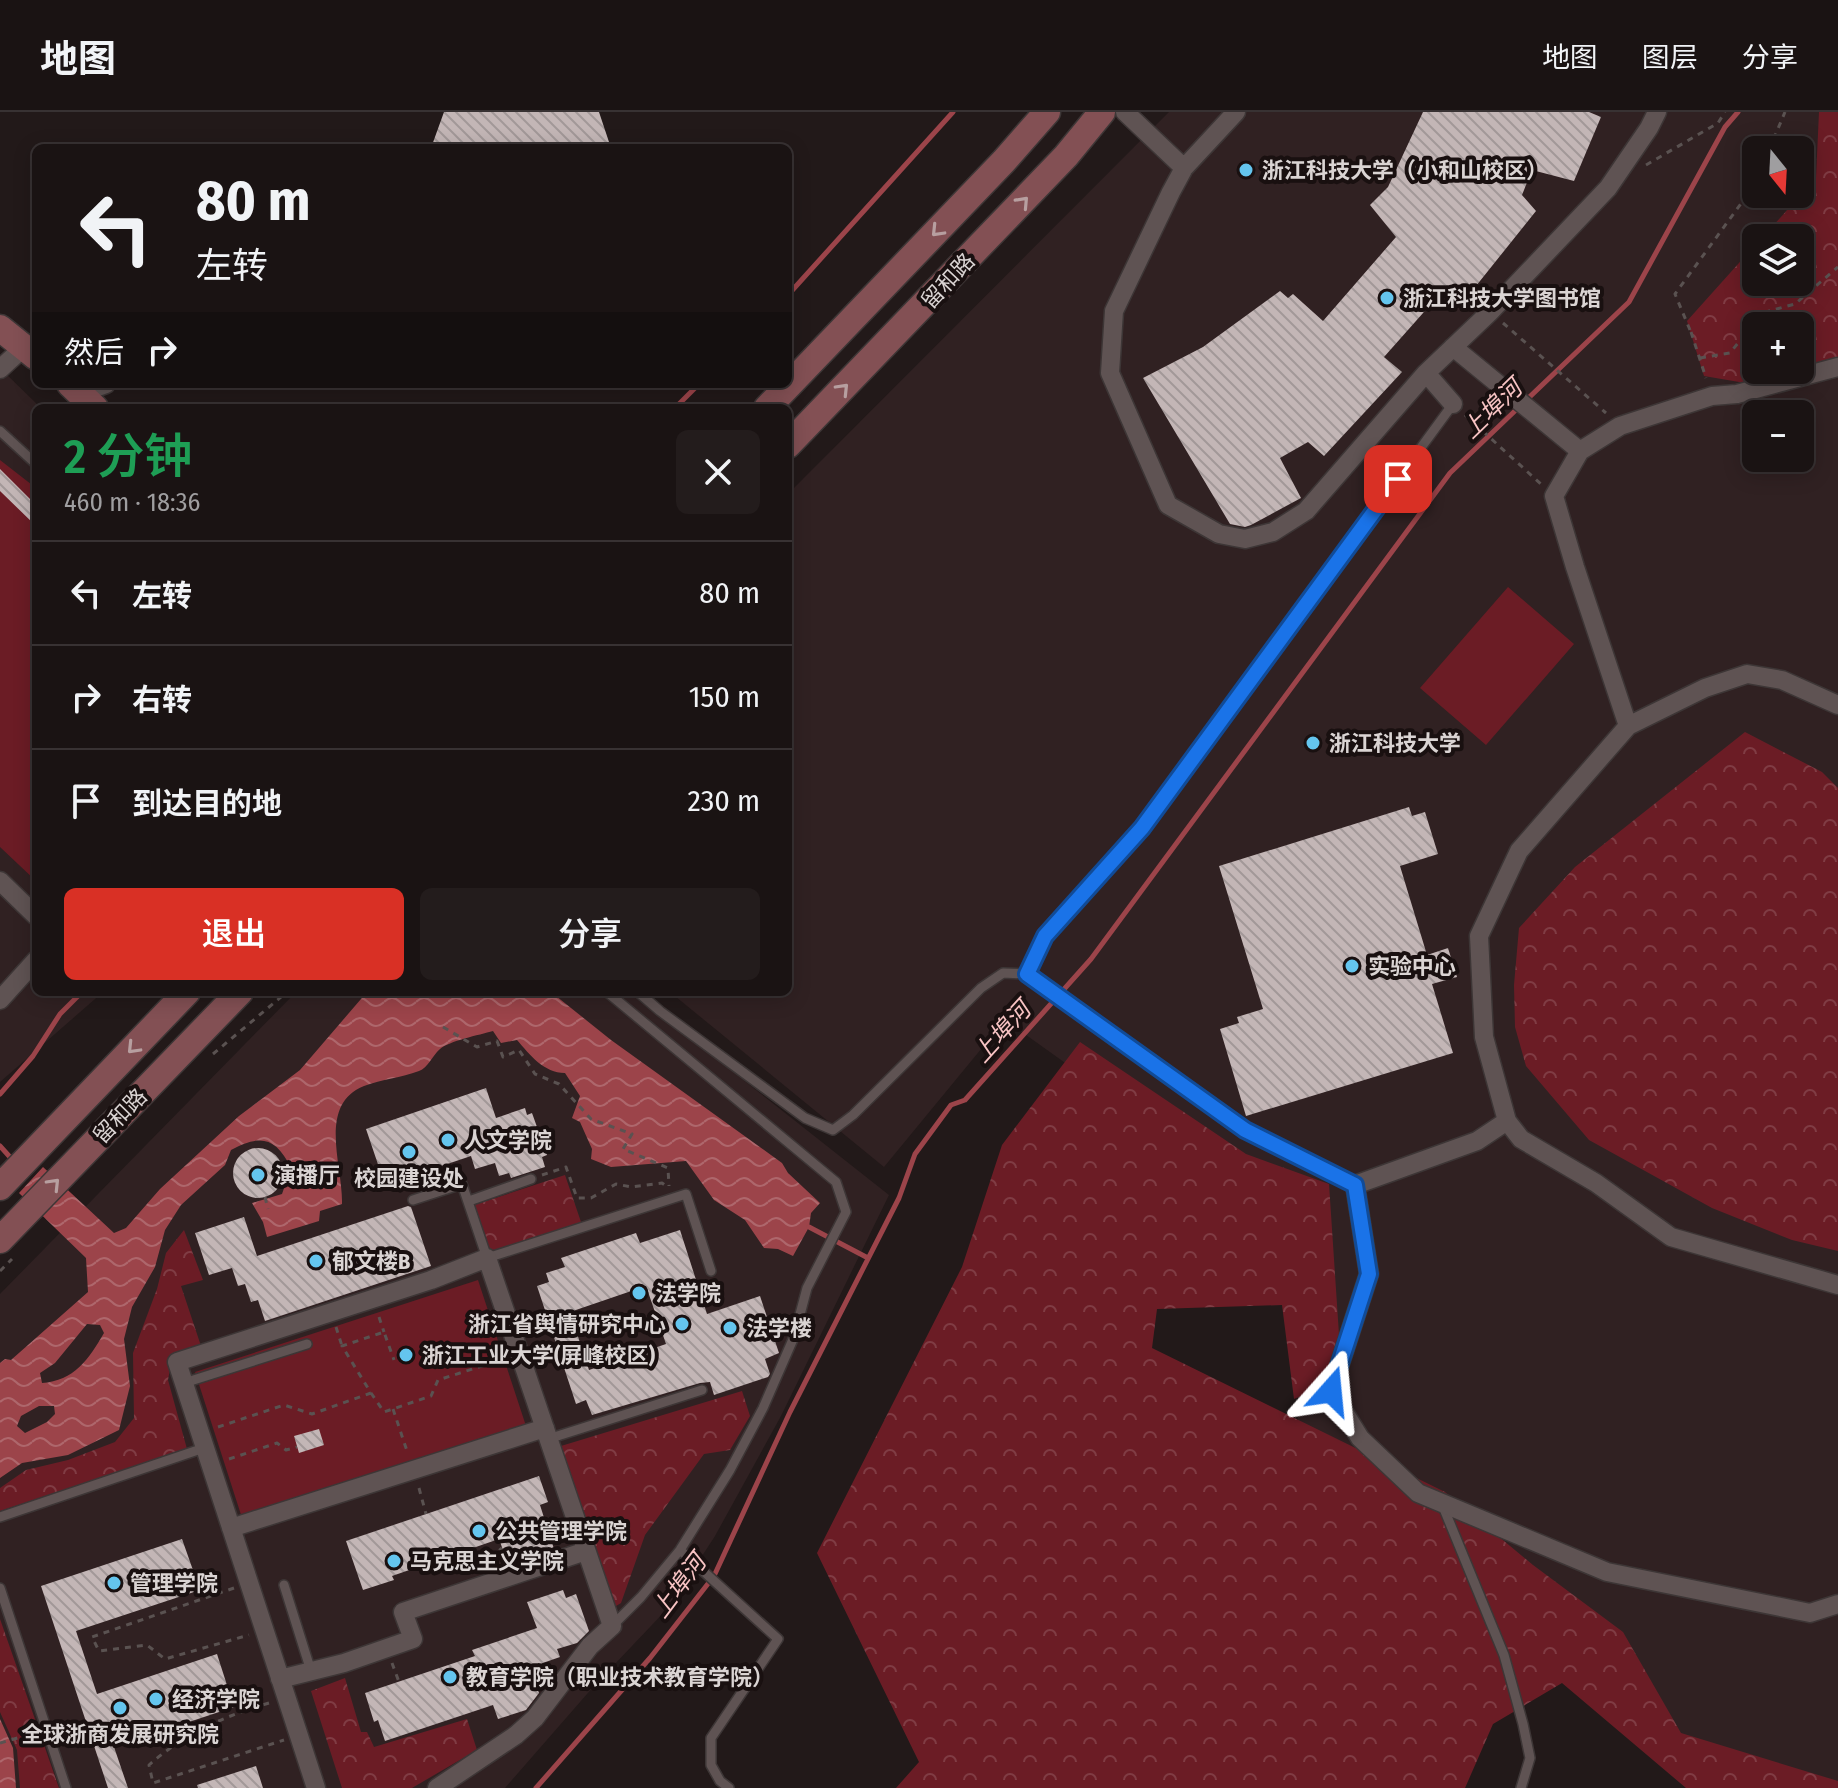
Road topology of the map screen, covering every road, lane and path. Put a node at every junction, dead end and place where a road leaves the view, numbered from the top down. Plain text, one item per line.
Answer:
1 (1047, 112) edge
2 (1102, 112) edge
3 (1125, 112) edge
4 (1657, 112) edge
5 (1725, 112) edge
6 (1785, 112) edge
7 (1229, 115) edge
8 (1775, 136) edge
9 (1644, 166) dead end
10 (1184, 168) junction
11 (1742, 202) edge
12 (1838, 267) edge
13 (1687, 320) junction
14 (0, 328) edge
15 (1690, 330) dead end
16 (1518, 336) dead end
17 (1453, 347) junction
18 (30, 352) edge
19 (1700, 358) junction
20 (1838, 367) edge
21 (0, 369) edge
22 (1426, 373) junction
23 (792, 377) edge
24 (783, 388) edge
25 (1712, 396) junction
26 (770, 404) edge
27 (1453, 404) junction
28 (1620, 426) junction
29 (0, 431) edge
30 (792, 441) edge
31 (1580, 451) junction
32 (32, 460) edge
33 (1554, 496) junction
34 (1838, 705) edge
35 (1628, 726) junction
36 (0, 881) edge
37 (32, 912) edge
38 (32, 964) edge
39 (1027, 974) junction
40 (183, 996) edge
41 (236, 996) edge
42 (282, 996) edge
43 (612, 996) edge
44 (643, 996) edge
45 (0, 1000) edge
46 (443, 1027) dead end
47 (213, 1053) dead end
48 (1507, 1121) junction
49 (531, 1179) joint
50 (1355, 1185) junction
51 (0, 1187) edge
52 (669, 1188) junction
53 (677, 1196) junction
54 (265, 1197) dead end
55 (413, 1200) dead end
56 (469, 1201) junction
57 (268, 1209) dead end
58 (11, 1245) edge
59 (487, 1258) junction
60 (0, 1271) edge
61 (711, 1271) dead end
62 (1838, 1285) edge
63 (307, 1344) dead end
64 (519, 1354) junction
65 (394, 1360) dead end
66 (184, 1383) junction
67 (702, 1390) dead end
68 (371, 1393) junction
69 (393, 1409) junction
70 (546, 1433) junction
71 (297, 1447) dead end
72 (205, 1449) junction
73 (413, 1470) junction
74 (1442, 1503) junction
75 (426, 1514) dead end
76 (0, 1517) edge
77 (231, 1528) junction
78 (680, 1550) junction
79 (586, 1551) junction
80 (249, 1583) junction
81 (284, 1585) dead end
82 (0, 1588) edge
83 (1838, 1604) edge
84 (612, 1626) junction
85 (264, 1631) junction
86 (311, 1671) junction
87 (280, 1679) junction
88 (286, 1698) junction
89 (47, 1729) junction
90 (299, 1735) junction
91 (0, 1743) edge
92 (66, 1788) edge
93 (316, 1788) edge
94 (437, 1788) edge
95 (729, 1788) edge
96 (1521, 1788) edge

1 -> 23 main road, 留和路
30 -> 2 main road, 留和路
3 - 10 street
4 - 17 street
5 - 9 path
6 - 8 path
7 - 10 street
10 - 22 street
11 - 13 path
12 - 19 path
13 - 15 path
13 - 19 path
14 - 18 main road
16 - 28 path
17 - 22 street
17 - 31 street
18 - 21 street
19 - 25 path
20 - 25 street
22 - 27 street
24 - 26 main road, 留和路
25 - 28 street
27 - 33 path
27 - 39 lane
28 - 31 street
29 - 32 lane
31 - 33 street
33 - 35 street
34 - 35 street
35 - 48 street
36 - 37 street
38 - 45 street
39 - 44 lane
39 - 50 lane
40 -> 51 main road, 留和路
58 -> 41 main road, 留和路
42 - 47 path
43 - 78 lane
46 - 52 path
48 - 50 street
48 - 62 street
49 - 52 path
49 - 56 lane
50 - 74 street
52 - 53 path
53 - 59 lane
53 - 61 lane
54 - 57 path
55 - 56 lane
56 - 59 lane
58 - 60 path
59 - 64 street
59 - 66 street
63 - 66 lane
64 - 69 path
64 - 70 street
65 - 68 path
66 - 72 street
67 - 70 lane
68 - 69 path
68 - 72 path
69 - 73 path
70 - 73 street
70 - 79 street
71 - 72 path
72 - 76 lane
72 - 77 street
73 - 75 path
73 - 77 street
74 - 83 street
74 - 96 lane
77 - 80 street
78 - 84 lane
78 - 95 lane
79 - 84 street
79 - 86 street
80 - 85 street
80 - 85 path
81 - 86 lane
82 - 89 lane
84 - 94 street
85 - 87 street
86 - 87 street
87 - 88 street
88 - 90 street
88 - 90 path
89 - 91 path
89 - 92 lane
90 - 93 street

